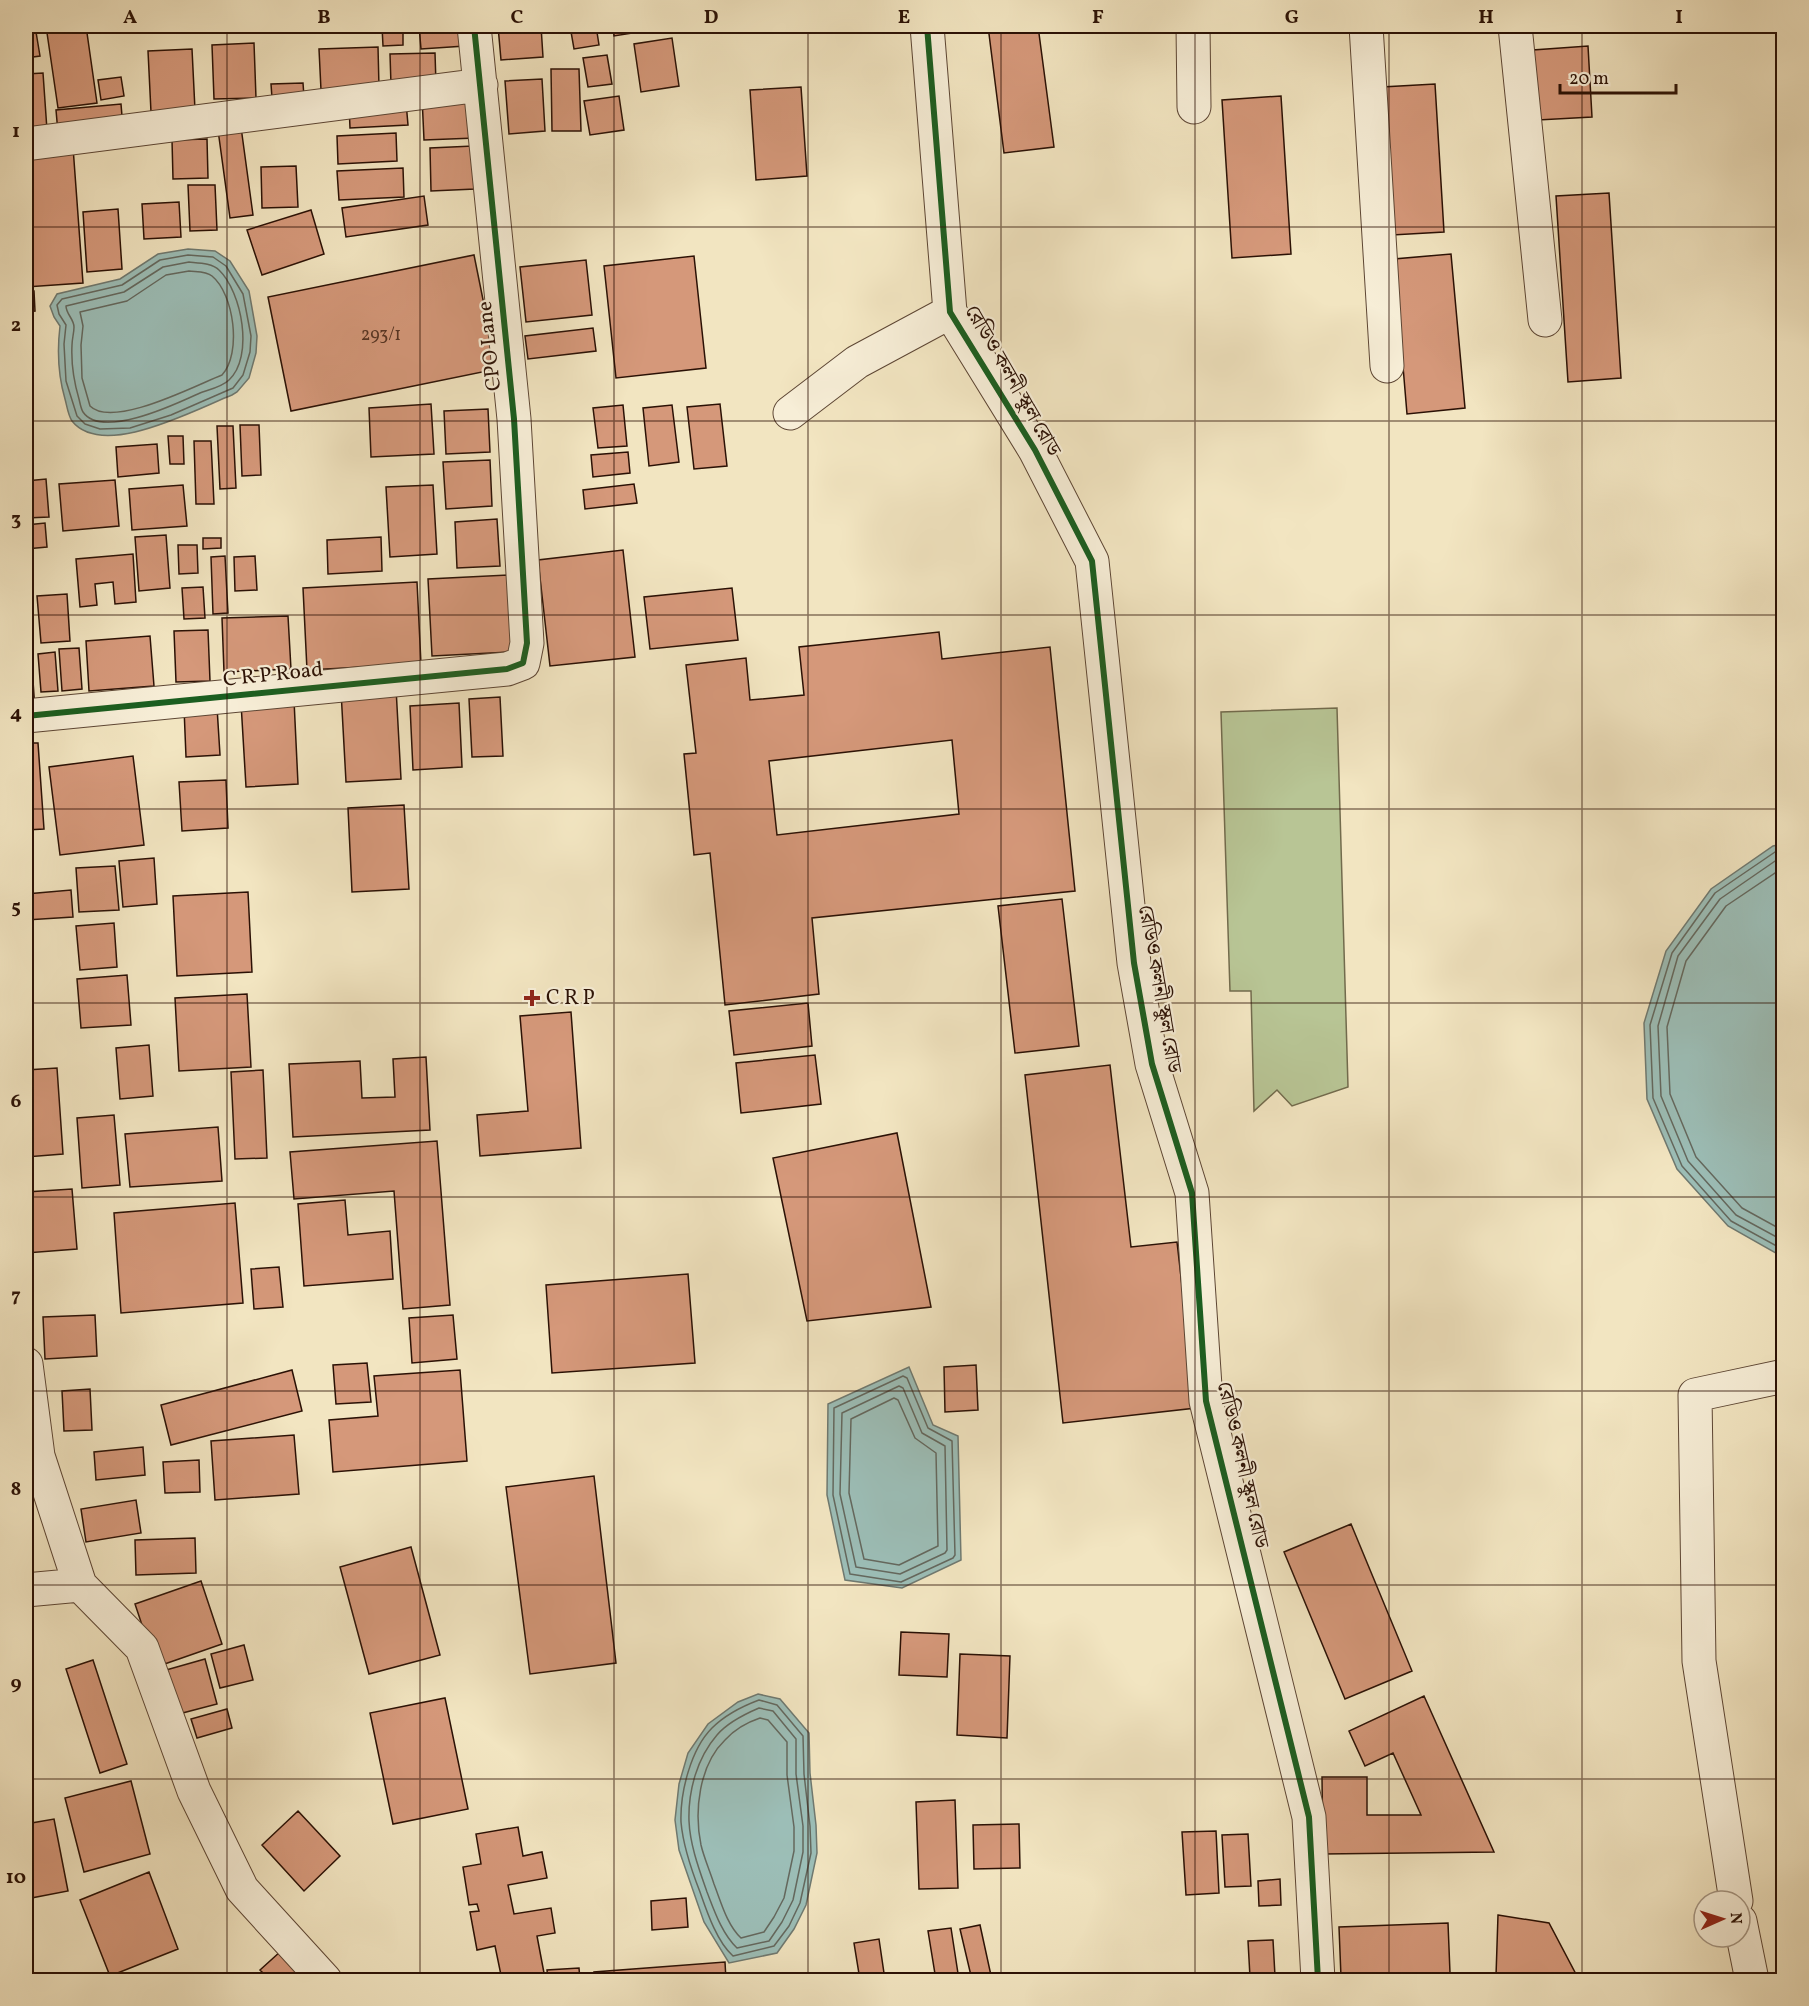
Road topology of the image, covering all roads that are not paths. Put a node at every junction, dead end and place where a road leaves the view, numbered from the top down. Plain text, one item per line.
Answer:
1 (474, 26) edge
2 (927, 26) edge
3 (1193, 26) edge
4 (1366, 26) edge
5 (1515, 26) edge
6 (482, 85) junction
7 (1194, 107) dead end
8 (26, 144) edge
9 (950, 312) junction
10 (1545, 320) dead end
11 (1387, 366) dead end
12 (790, 413) dead end
13 (523, 663) joint
14 (26, 716) edge
15 (26, 1364) edge
16 (1784, 1376) edge
17 (80, 1585) junction
18 (26, 1590) edge
19 (1734, 1889) edge
20 (1746, 1949) edge
21 (324, 1980) edge
22 (1318, 1980) edge
23 (1752, 1980) edge

1 - 6 street, CPO Lane
2 - 9 street, রেডিও কলনী স্কুল রোড
3 - 7 street
4 - 11 street
5 - 10 street
6 - 8 street
6 - 13 street, CPO Lane
9 - 12 street
9 - 22 street, রেডিও কলনী স্কুল রোড
13 - 14 street, C R P Road
15 - 17 street
16 - 19 street
17 - 18 street
17 - 21 street
20 - 23 street

